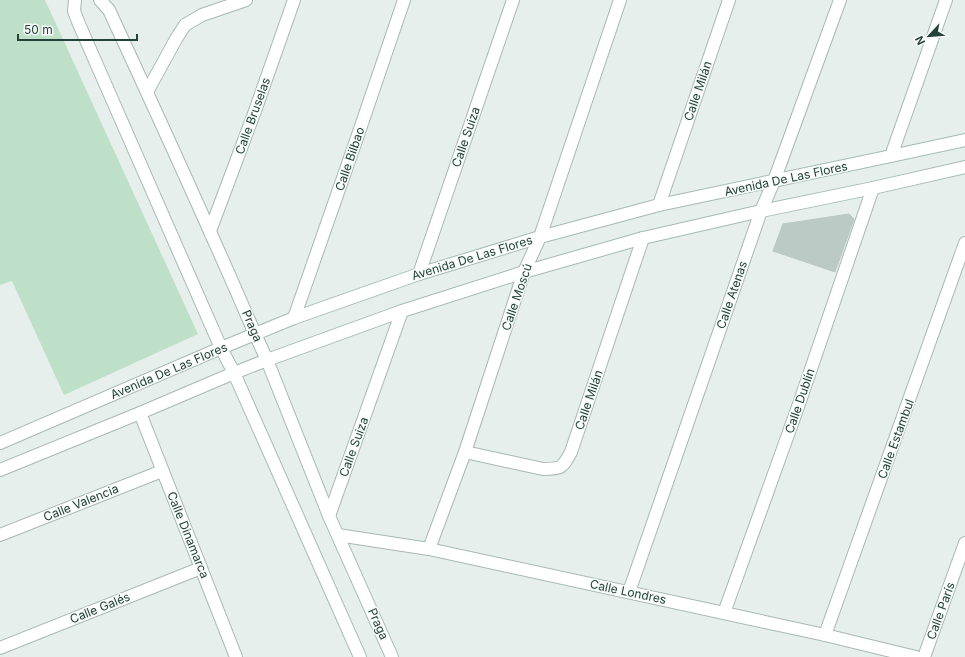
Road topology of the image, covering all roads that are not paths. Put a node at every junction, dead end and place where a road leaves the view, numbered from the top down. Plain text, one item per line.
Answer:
1 (76, 0) edge
2 (100, 0) edge
3 (246, 0) edge
4 (294, 0) edge
5 (404, 0) edge
6 (513, 0) edge
7 (620, 0) edge
8 (730, 0) edge
9 (840, 0) edge
10 (946, 0) edge
11 (147, 92) junction
12 (965, 140) edge
13 (891, 156) junction
14 (965, 167) edge
15 (774, 181) junction
16 (872, 188) junction
17 (659, 205) junction
18 (761, 211) junction
19 (210, 230) junction
20 (540, 237) junction
21 (643, 238) junction
22 (965, 243) edge
23 (524, 272) junction
24 (419, 274) junction
25 (402, 310) junction
26 (294, 318) junction
27 (255, 334) junction
28 (221, 348) junction
29 (267, 360) junction
30 (234, 374) junction
31 (140, 413) junction
32 (0, 443) edge
33 (465, 452) junction
34 (0, 470) edge
35 (162, 471) junction
36 (329, 516) junction
37 (0, 535) edge
38 (338, 535) junction
39 (965, 543) edge
40 (429, 549) junction
41 (201, 568) junction
42 (629, 592) junction
43 (724, 613) junction
44 (825, 635) junction
45 (0, 648) edge
46 (236, 657) edge
47 (360, 657) edge
48 (392, 657) edge
49 (916, 657) edge
50 (924, 657) edge

1 - 28 street
2 - 11 street, Praga
3 - 11 street
4 - 19 street, Calle Bruselas
5 - 26 street, Calle Bilbao
6 - 24 street, Calle Suiza
7 - 20 street, Calle Moscú
8 - 17 street, Calle Milán
9 - 15 street, Calle Atenas
10 - 13 street
11 - 19 street, Praga
12 - 13 street, Avenida De Las Flores
13 - 15 street, Avenida De Las Flores
14 - 16 street
15 - 17 street, Avenida De Las Flores
15 - 18 street, Calle Atenas
16 - 18 street
16 - 43 street, Calle Dublín
17 - 20 street, Avenida De Las Flores
18 - 21 street
18 - 42 street, Calle Atenas
19 - 27 street, Praga
20 - 23 street, Calle Moscú
20 - 24 street, Avenida De Las Flores
21 - 23 street
21 - 33 street, Calle Milán
22 - 44 street, Calle Estambul
23 - 25 street
23 - 33 street, Calle Moscú
24 - 26 street, Avenida De Las Flores
25 - 29 street
25 - 36 street, Calle Suiza
26 - 27 street, Avenida De Las Flores
27 - 28 street, Avenida De Las Flores
27 - 29 street, Praga
28 - 30 street
28 - 32 street, Avenida De Las Flores
29 - 30 street
29 - 36 street, Praga
30 - 31 street
30 - 47 street
31 - 34 street
31 - 35 street, Calle Dinamarca
33 - 40 street, Calle Moscú
35 - 37 street, Calle Valencia
35 - 41 street, Calle Dinamarca
36 - 38 street, Praga
38 - 40 street, Calle Londres
38 - 48 street, Praga
39 - 50 street, Calle París
40 - 42 street, Calle Londres
41 - 45 street, Calle Galés
41 - 46 street, Calle Dinamarca
42 - 43 street, Calle Londres
43 - 44 street, Calle Londres
44 - 49 street, Calle Londres

